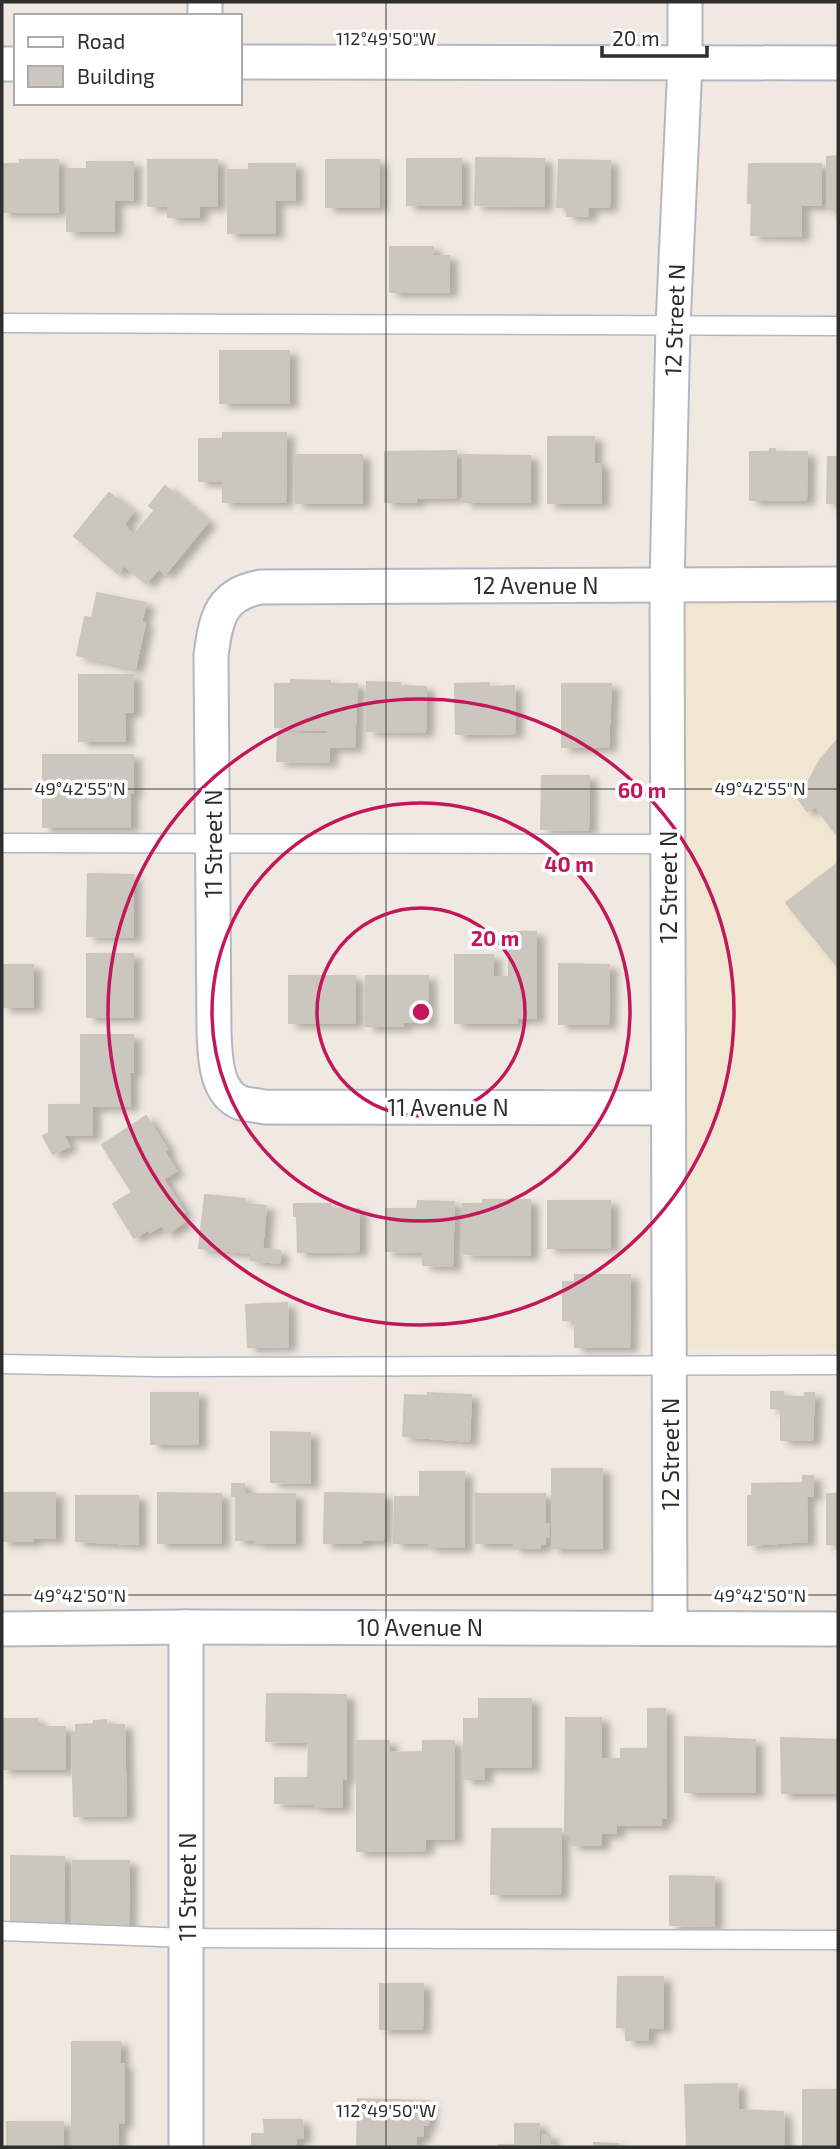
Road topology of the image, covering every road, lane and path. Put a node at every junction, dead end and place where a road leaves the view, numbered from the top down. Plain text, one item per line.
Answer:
1 (685, 2) edge
2 (242, 62) edge
3 (685, 63) junction
4 (838, 63) edge
5 (2, 323) edge
6 (673, 326) junction
7 (838, 326) edge
8 (667, 584) junction
9 (838, 584) edge
10 (235, 596) joint
11 (2, 843) edge
12 (213, 844) junction
13 (668, 844) junction
14 (230, 1094) joint
15 (668, 1108) junction
16 (2, 1364) edge
17 (670, 1366) junction
18 (838, 1366) edge
19 (186, 1627) junction
20 (670, 1627) junction
21 (2, 1629) edge
22 (838, 1629) edge
23 (2, 1931) edge
24 (187, 1938) junction
25 (838, 1940) edge
26 (186, 2147) edge

1 - 3 street, 12 Street N
2 - 3 street
3 - 4 street
3 - 6 street, 12 Street N
5 - 6 lane
6 - 7 lane
6 - 8 street, 12 Street N
8 - 9 street, 12 Avenue N
8 - 10 street, 12 Avenue N
8 - 13 street, 12 Street N
10 - 12 street, 11 Street N
11 - 12 lane
12 - 13 lane
12 - 14 street, 11 Street N
13 - 15 street, 12 Street N
14 - 15 street, 11 Avenue N
15 - 17 street, 12 Street N
16 - 17 lane
17 - 18 lane
17 - 20 street, 12 Street N
19 - 20 street, 10 Avenue N
19 - 21 street, 10 Avenue N
19 - 24 street, 11 Street N
20 - 22 street, 10 Avenue N
23 - 24 lane
24 - 25 lane
24 - 26 street, 11 Street N

